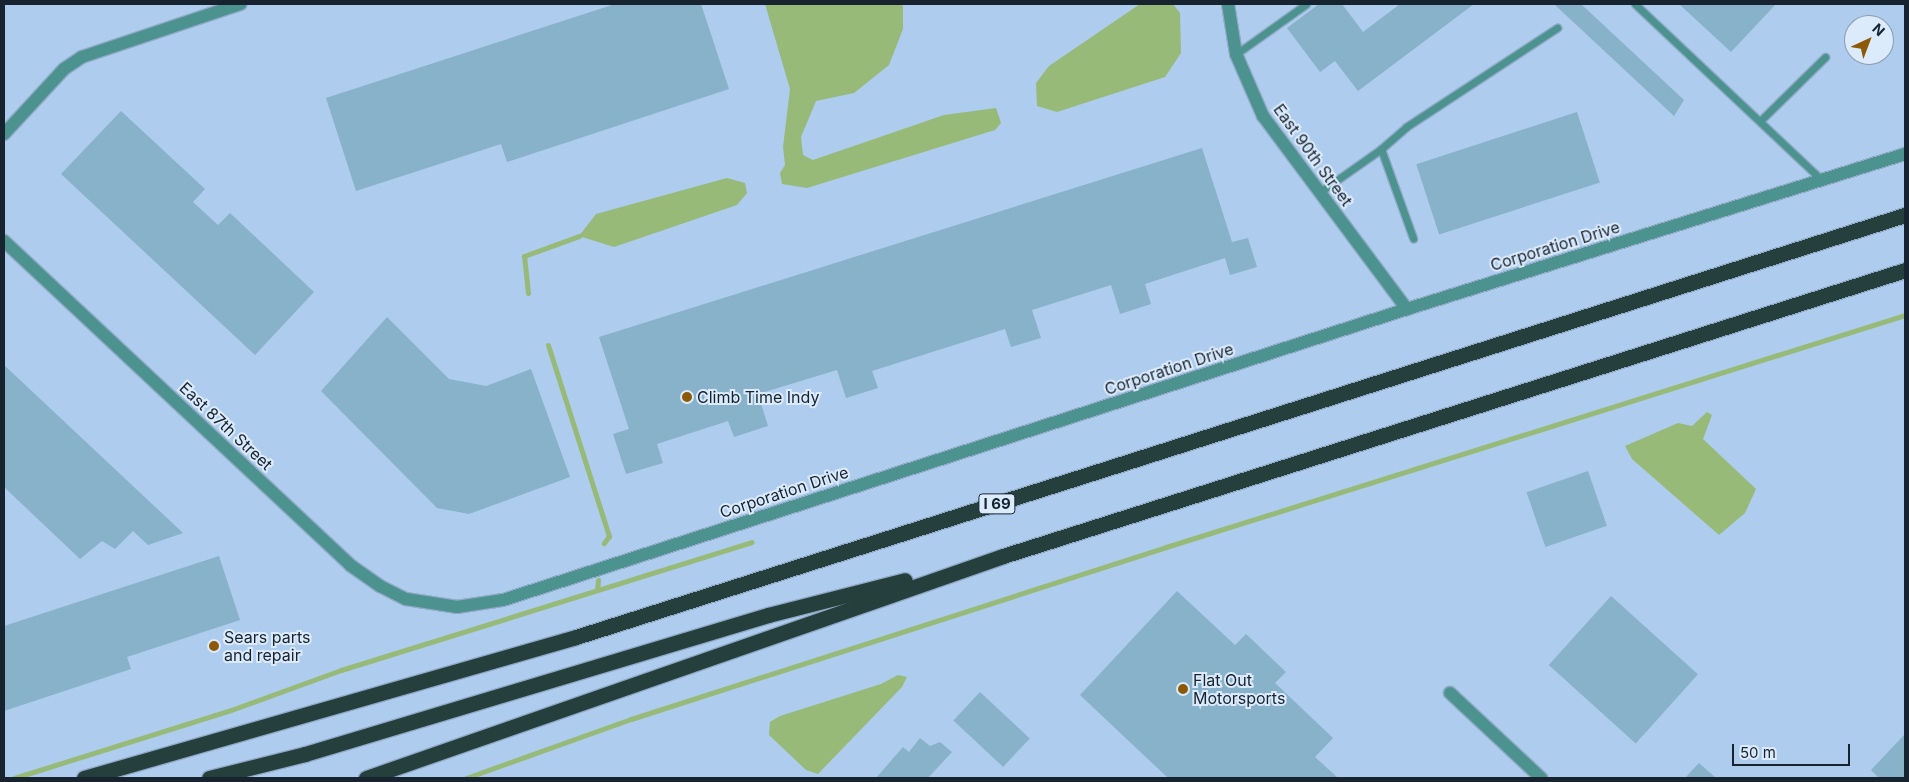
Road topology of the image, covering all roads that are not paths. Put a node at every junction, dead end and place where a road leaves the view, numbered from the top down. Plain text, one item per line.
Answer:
1 (240, 4) edge
2 (1228, 4) edge
3 (1306, 4) edge
4 (1635, 4) edge
5 (1557, 28) dead end
6 (1236, 54) junction
7 (1825, 57) dead end
8 (1761, 120) junction
9 (4, 134) edge
10 (1381, 149) junction
11 (1905, 154) edge
12 (1822, 180) junction
13 (1320, 192) junction
14 (1905, 215) edge
15 (1413, 238) dead end
16 (4, 241) edge
17 (1905, 270) edge
18 (1407, 309) junction
19 (1003, 556) junction
20 (442, 606) joint
21 (1450, 693) dead end
22 (84, 778) edge
23 (209, 778) edge
24 (366, 778) edge
25 (1541, 778) edge

1 - 9 street
2 - 6 street, East 90th Street
3 - 6 lane
4 - 8 lane
5 - 10 lane
6 - 13 street, East 90th Street
7 - 8 lane
8 - 12 lane
10 - 13 lane
10 - 15 lane
11 - 12 street, Corporation Drive
12 - 18 street, Corporation Drive
13 - 18 street, East 90th Street
14 - 22 highway, I 69
16 - 20 street, East 87th Street
17 - 19 highway
18 - 20 street, Corporation Drive
19 - 23 highway
19 - 24 highway
21 - 25 street

